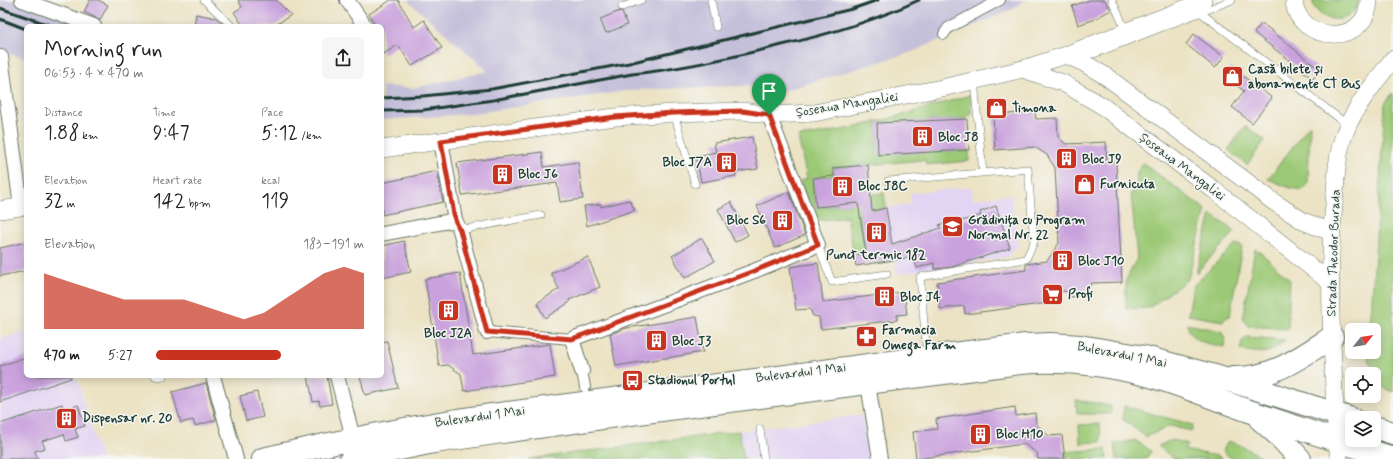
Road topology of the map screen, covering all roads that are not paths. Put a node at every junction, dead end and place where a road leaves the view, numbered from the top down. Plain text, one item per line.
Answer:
1 (22, 0) edge
2 (204, 0) edge
3 (347, 0) edge
4 (641, 0) edge
5 (711, 0) edge
6 (1000, 0) edge
7 (1112, 0) edge
8 (1232, 0) edge
9 (1294, 0) edge
10 (1369, 0) edge
11 (622, 6) dead end
12 (1198, 6) edge
13 (88, 24) edge
14 (230, 24) edge
15 (364, 24) edge
16 (716, 26) dead end
17 (1126, 31) junction
18 (944, 34) dead end
19 (1066, 54) junction
20 (2, 57) dead end
21 (1393, 59) edge
22 (1023, 69) junction
23 (974, 80) junction
24 (2, 84) edge
25 (674, 113) junction
26 (769, 115) junction
27 (1348, 125) junction
28 (441, 141) junction
29 (384, 150) edge
30 (983, 173) junction
31 (888, 181) dead end
32 (695, 184) dead end
33 (24, 207) edge
34 (0, 210) edge
35 (541, 215) dead end
36 (457, 225) junction
37 (1332, 232) junction
38 (384, 234) edge
39 (818, 245) junction
40 (887, 274) dead end
41 (1331, 283) junction
42 (487, 332) joint
43 (1332, 337) junction
44 (572, 339) junction
45 (928, 357) junction
46 (582, 370) joint
47 (1215, 376) junction
48 (214, 378) edge
49 (337, 378) edge
50 (868, 384) junction
51 (585, 387) dead end
52 (1253, 413) junction
53 (1343, 416) edge
54 (760, 429) dead end
55 (1381, 429) edge
56 (1393, 433) edge
57 (352, 449) edge
58 (1337, 450) edge
59 (1393, 458) edge
60 (236, 459) edge
61 (263, 459) edge
62 (764, 459) edge
63 (880, 459) edge
64 (1300, 459) edge

1 - 13 street
2 - 14 lane
3 - 15 street
4 - 11 lane
5 - 16 lane
6 - 18 street
7 - 17 lane
8 - 12 lane
9 - 10 street
12 - 17 street, Șoseaua Mangaliei
12 - 19 lane
12 - 27 lane
17 - 19 street, Șoseaua Mangaliei
19 - 22 street, Șoseaua Mangaliei
19 - 37 street, Șoseaua Mangaliei
20 - 24 street
21 - 27 street, Strada Theodor Burada
22 - 23 street, Șoseaua Mangaliei
22 - 41 street, Șoseaua Mangaliei
23 - 26 street, Șoseaua Mangaliei
23 - 30 lane
24 - 33 street
25 - 26 street, Șoseaua Mangaliei
25 - 28 street, Șoseaua Mangaliei
25 - 32 lane
26 - 39 street
27 - 37 street, Strada Theodor Burada
28 - 29 street, Șoseaua Mangaliei
28 - 36 street
30 - 31 lane
30 - 45 lane
33 - 34 street
35 - 36 lane
36 - 38 street
36 - 42 street
37 - 41 street, Strada Theodor Burada
39 - 40 lane
39 - 44 street
41 - 43 street, Strada Theodor Burada
42 - 44 street
43 - 47 main road
43 - 53 street, Strada Theodor Burada
44 - 46 street
45 - 47 main road, Bulevardul 1 Mai
45 - 57 main road, Bulevardul 1 Mai
46 - 51 street
47 - 53 main road, Bulevardul 1 Mai
48 - 60 street
49 - 57 street
50 - 52 main road, Bulevardul 1 Mai
50 - 57 main road, Bulevardul 1 Mai
50 - 63 street
52 - 58 main road, Bulevardul 1 Mai
52 - 64 main road
53 - 58 street, Strada Theodor Burada
54 - 62 lane
55 - 56 main road
57 - 61 main road, Bulevardul 1 Mai
58 - 59 main road, Bulevardul 1 Mai

